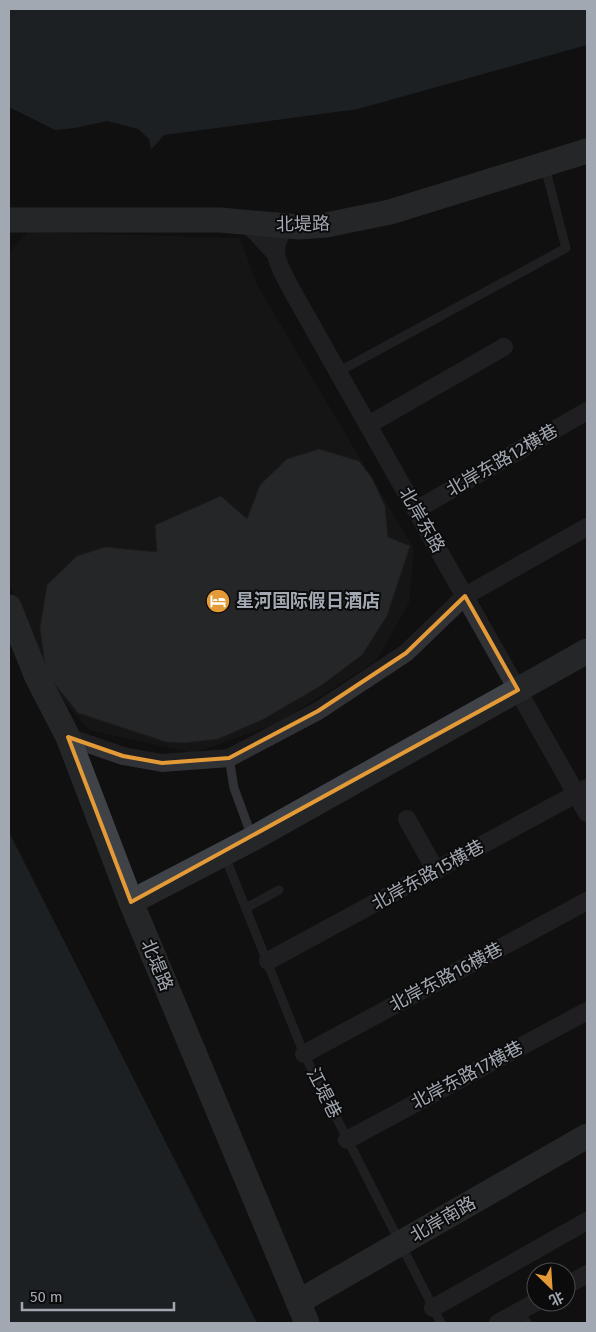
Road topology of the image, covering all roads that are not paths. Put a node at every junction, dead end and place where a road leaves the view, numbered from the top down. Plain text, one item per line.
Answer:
1 (587, 151) edge
2 (544, 164) junction
3 (9, 220) edge
4 (247, 223) junction
5 (287, 226) junction
6 (275, 253) junction
7 (504, 347) dead end
8 (338, 372) junction
9 (587, 411) edge
10 (368, 425) junction
11 (416, 510) junction
12 (587, 527) edge
13 (465, 596) junction
14 (9, 607) edge
15 (587, 651) edge
16 (518, 690) junction
17 (68, 737) junction
18 (228, 758) junction
19 (582, 791) edge
20 (587, 813) edge
21 (407, 819) dead end
22 (252, 839) junction
23 (224, 854) junction
24 (436, 870) junction
25 (279, 890) dead end
26 (587, 901) edge
27 (131, 902) junction
28 (246, 908) junction
29 (268, 961) junction
30 (587, 1010) edge
31 (304, 1054) junction
32 (587, 1136) edge
33 (348, 1140) junction
34 (587, 1221) edge
35 (400, 1244) junction
36 (587, 1274) edge
37 (576, 1280) edge
38 (302, 1312) edge
39 (437, 1316) edge
40 (524, 1317) edge
41 (498, 1323) edge

1 - 2 main road, 北堤路
2 - 5 main road, 北堤路
2 - 8 lane
3 - 4 main road, 北堤路
4 - 5 main road, 北堤路
4 - 6 street, 北岸东路
5 - 6 street
6 - 8 street, 北岸东路
7 - 10 street
8 - 10 street, 北岸东路
9 - 11 street, 北岸东路12横巷
10 - 11 street, 北岸东路
11 - 13 street, 北岸东路
12 - 13 street
13 - 16 street, 北岸东路
13 - 18 street
14 - 17 main road, 北堤路
15 - 16 main road
16 - 19 street, 北岸东路
16 - 22 main road
17 - 18 street
17 - 27 main road, 北堤路
18 - 22 lane
19 - 20 street, 北岸东路
19 - 24 street, 北岸东路15横巷
21 - 24 street
22 - 23 main road
23 - 27 main road
23 - 28 lane, 江堤巷
24 - 29 street, 北岸东路15横巷
25 - 28 lane
26 - 31 street, 北岸东路16横巷
27 - 38 main road, 北堤路
28 - 29 lane, 江堤巷
29 - 31 lane, 江堤巷
30 - 33 street, 北岸东路17横巷
31 - 33 lane, 江堤巷
32 - 35 main road, 北岸南路
33 - 35 lane, 江堤巷
34 - 39 street
35 - 38 main road, 北岸南路
35 - 39 lane, 江堤巷
36 - 37 street
40 - 41 street

